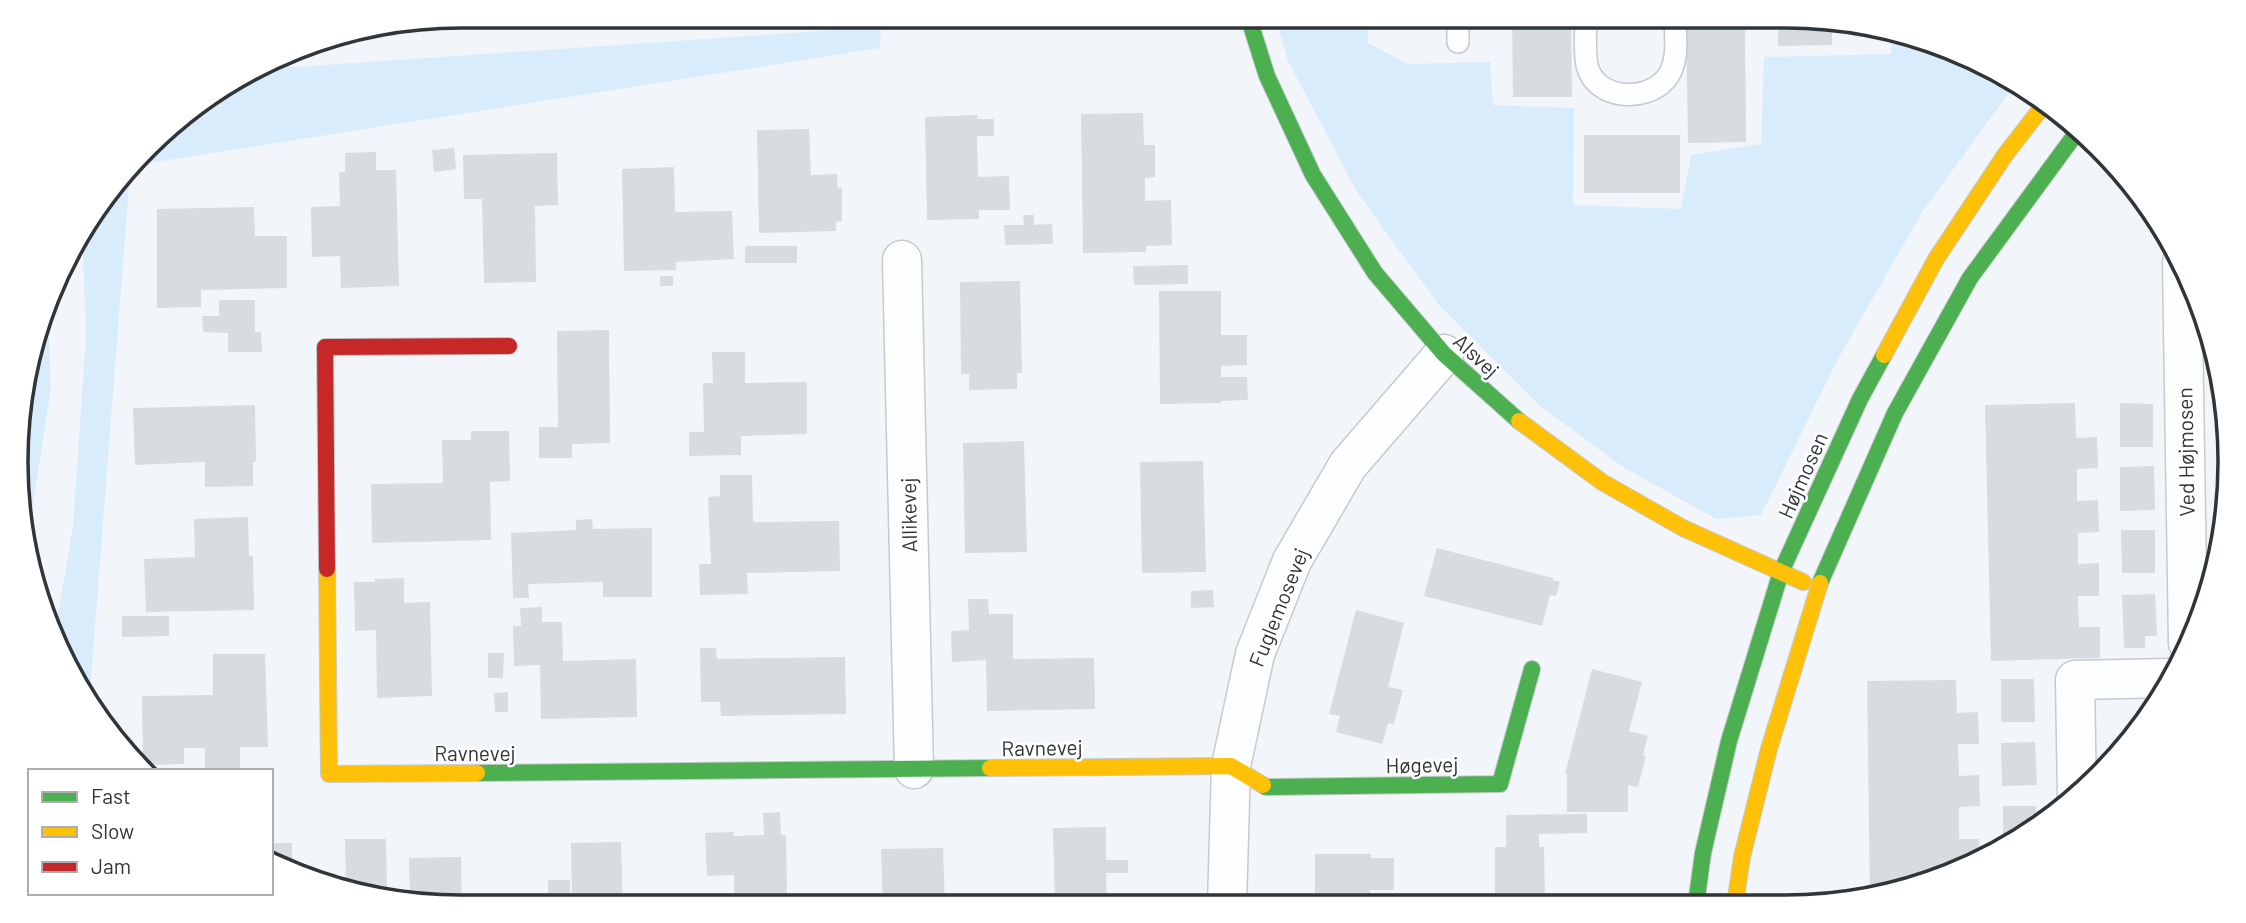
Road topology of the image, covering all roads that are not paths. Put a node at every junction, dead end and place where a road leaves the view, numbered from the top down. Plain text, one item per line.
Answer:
1 (1252, 28) edge
2 (1458, 28) edge
3 (1586, 28) edge
4 (1675, 28) edge
5 (1458, 42) dead end
6 (2039, 111) edge
7 (2072, 138) edge
8 (902, 260) dead end
9 (2182, 290) edge
10 (509, 346) dead end
11 (1444, 354) junction
12 (1781, 572) junction
13 (1817, 589) junction
14 (2188, 620) edge
15 (1532, 668) dead end
16 (2160, 678) edge
17 (1231, 766) junction
18 (914, 769) junction
19 (2077, 781) edge
20 (1227, 895) edge
21 (1697, 895) edge
22 (1736, 895) edge

1 - 11 street, Alsvej
2 - 5 lane
3 - 4 lane
6 - 12 street, Højmosen
7 - 13 street
8 - 18 street, Allikevej
9 - 14 street, Ved Højmosen
10 - 18 street, Ravnevej
11 - 12 street, Alsvej
11 - 17 street, Fuglemosevej
12 - 13 street, Alsvej
12 - 21 street, Højmosen
13 - 22 street
15 - 17 street, Høgevej
16 - 19 street
17 - 18 street, Ravnevej
17 - 20 street, Fuglemosevej

